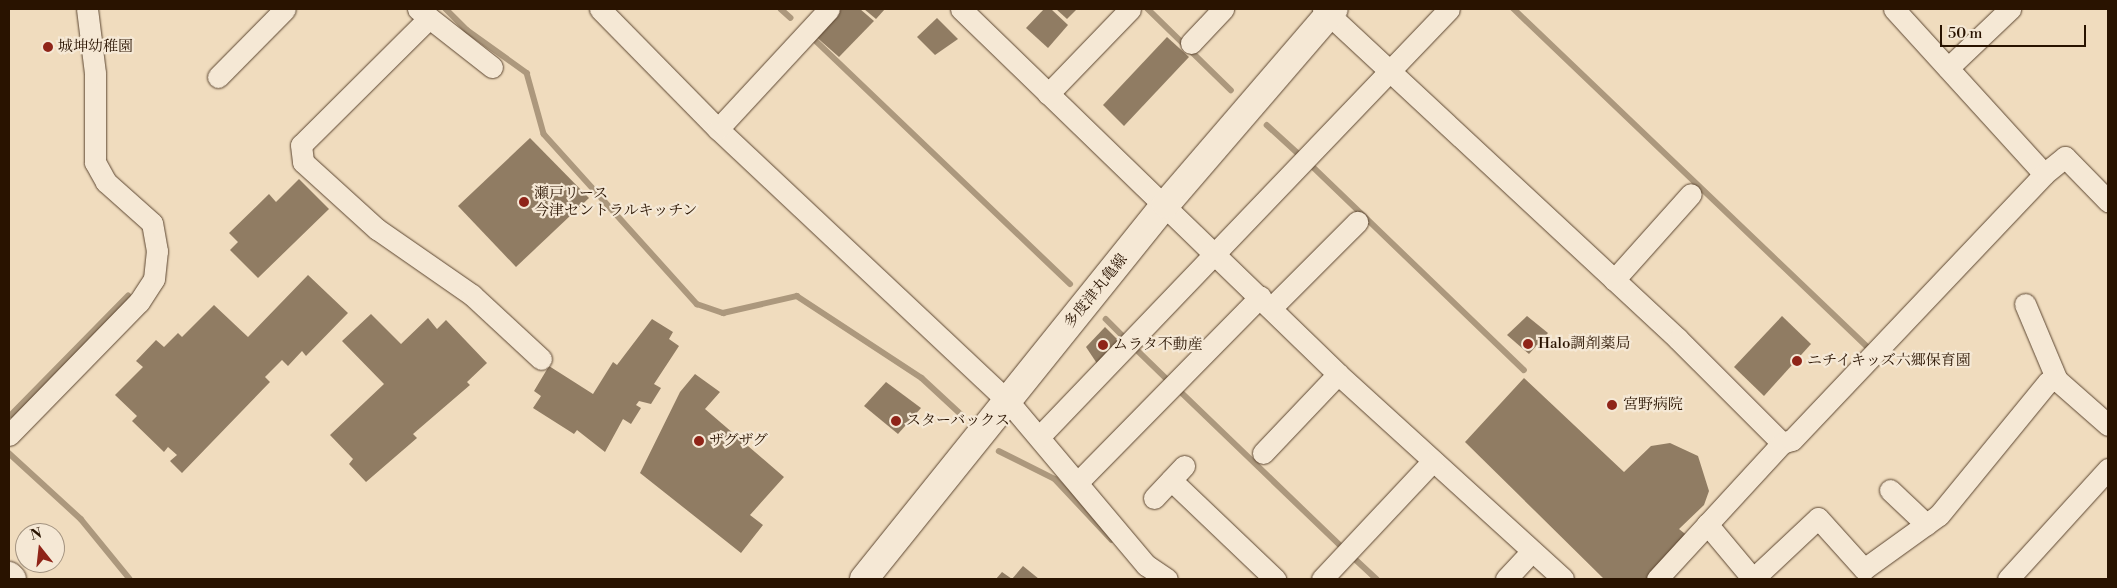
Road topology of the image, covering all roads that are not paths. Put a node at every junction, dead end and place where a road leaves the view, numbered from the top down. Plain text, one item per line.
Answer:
1 (86, 9) edge
2 (285, 9) edge
3 (600, 9) edge
4 (829, 9) edge
5 (961, 9) edge
6 (1130, 9) edge
7 (1223, 9) edge
8 (1449, 9) edge
9 (1894, 9) edge
10 (2010, 9) edge
11 (1329, 11) edge
12 (423, 13) edge
13 (1191, 43) dead end
14 (492, 67) dead end
15 (1948, 68) junction
16 (1390, 71) junction
17 (218, 77) dead end
18 (1048, 94) junction
19 (718, 129) junction
20 (2044, 174) junction
21 (1691, 194) dead end
22 (2108, 201) edge
23 (1166, 204) junction
24 (1357, 222) dead end
25 (1215, 253) junction
26 (1614, 280) junction
27 (1266, 303) junction
28 (2025, 304) dead end
29 (541, 359) dead end
30 (1338, 374) junction
31 (2057, 380) junction
32 (1007, 400) junction
33 (2108, 425) edge
34 (9, 435) edge
35 (1040, 436) junction
36 (1782, 443) junction
37 (1262, 453) dead end
38 (1433, 461) junction
39 (2108, 469) edge
40 (1078, 482) junction
41 (1890, 490) dead end
42 (1154, 498) dead end
43 (1708, 524) junction
44 (1926, 524) junction
45 (1532, 551) junction
46 (9, 576) edge
47 (12, 579) edge
48 (864, 579) edge
49 (1166, 579) edge
50 (1275, 579) edge
51 (1322, 579) edge
52 (1506, 579) edge
53 (1563, 579) edge
54 (1657, 579) edge
55 (1753, 579) edge
56 (2008, 579) edge

1 - 34 street
2 - 17 street
3 - 19 street
4 - 19 street
5 - 18 street
6 - 18 street
7 - 13 street
8 - 16 street
9 - 15 street
10 - 15 street
11 - 16 street
11 - 23 main road, 多度津丸亀線
12 - 14 street
12 - 29 street
15 - 20 street
16 - 25 street
16 - 26 street
18 - 23 street
19 - 32 street
20 - 22 street
20 - 36 street
21 - 26 street
23 - 25 street
23 - 32 main road, 多度津丸亀線
24 - 27 street
25 - 27 street
25 - 35 street
26 - 36 street
27 - 30 street
27 - 40 street
28 - 31 street
30 - 37 street
30 - 38 street
31 - 33 street
31 - 44 street
32 - 35 street
32 - 48 main road, 多度津丸亀線
35 - 40 street
36 - 43 street
38 - 45 street
38 - 51 street
39 - 56 street
40 - 49 street
41 - 44 street
42 - 50 street
43 - 54 street
43 - 55 street
44 - 55 street
45 - 52 street
45 - 53 street
46 - 47 main road

